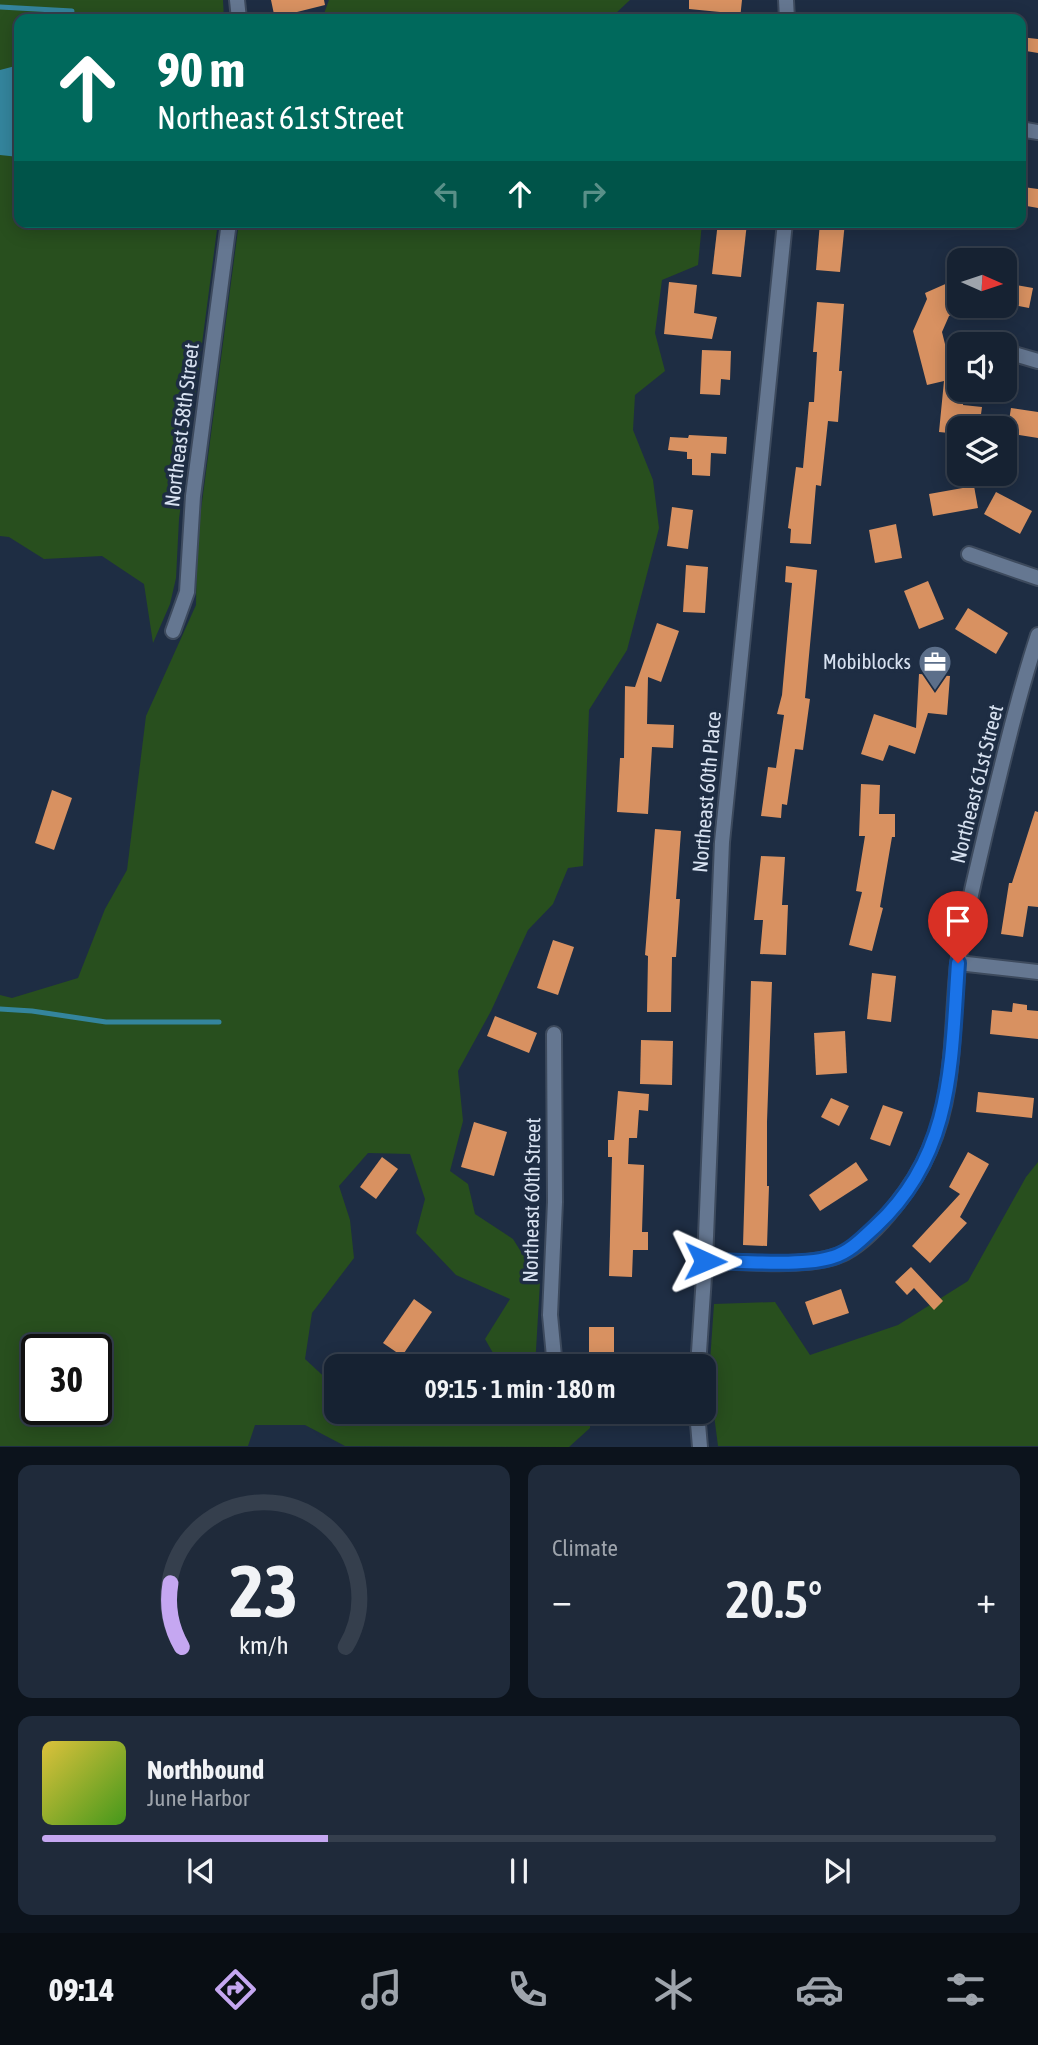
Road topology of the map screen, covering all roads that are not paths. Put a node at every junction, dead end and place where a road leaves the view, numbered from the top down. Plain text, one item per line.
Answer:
1 (228, 228) edge
2 (784, 228) edge
3 (1017, 355) edge
4 (1038, 361) edge
5 (969, 554) dead end
6 (1038, 578) edge
7 (173, 632) dead end
8 (1038, 635) edge
9 (958, 963) junction
10 (1038, 972) edge
11 (554, 1034) dead end
12 (705, 1261) junction
13 (554, 1354) edge
14 (699, 1354) edge
15 (698, 1424) edge
16 (700, 1447) edge

1 - 7 street, Northeast 58th Street
2 - 12 street, Northeast 60th Place
3 - 4 street
5 - 6 street
8 - 9 street, Northeast 61st Street
9 - 10 street
9 - 12 street, Northeast 61st Street
11 - 13 street, Northeast 60th Street
12 - 14 street, Northeast 60th Place
15 - 16 street

